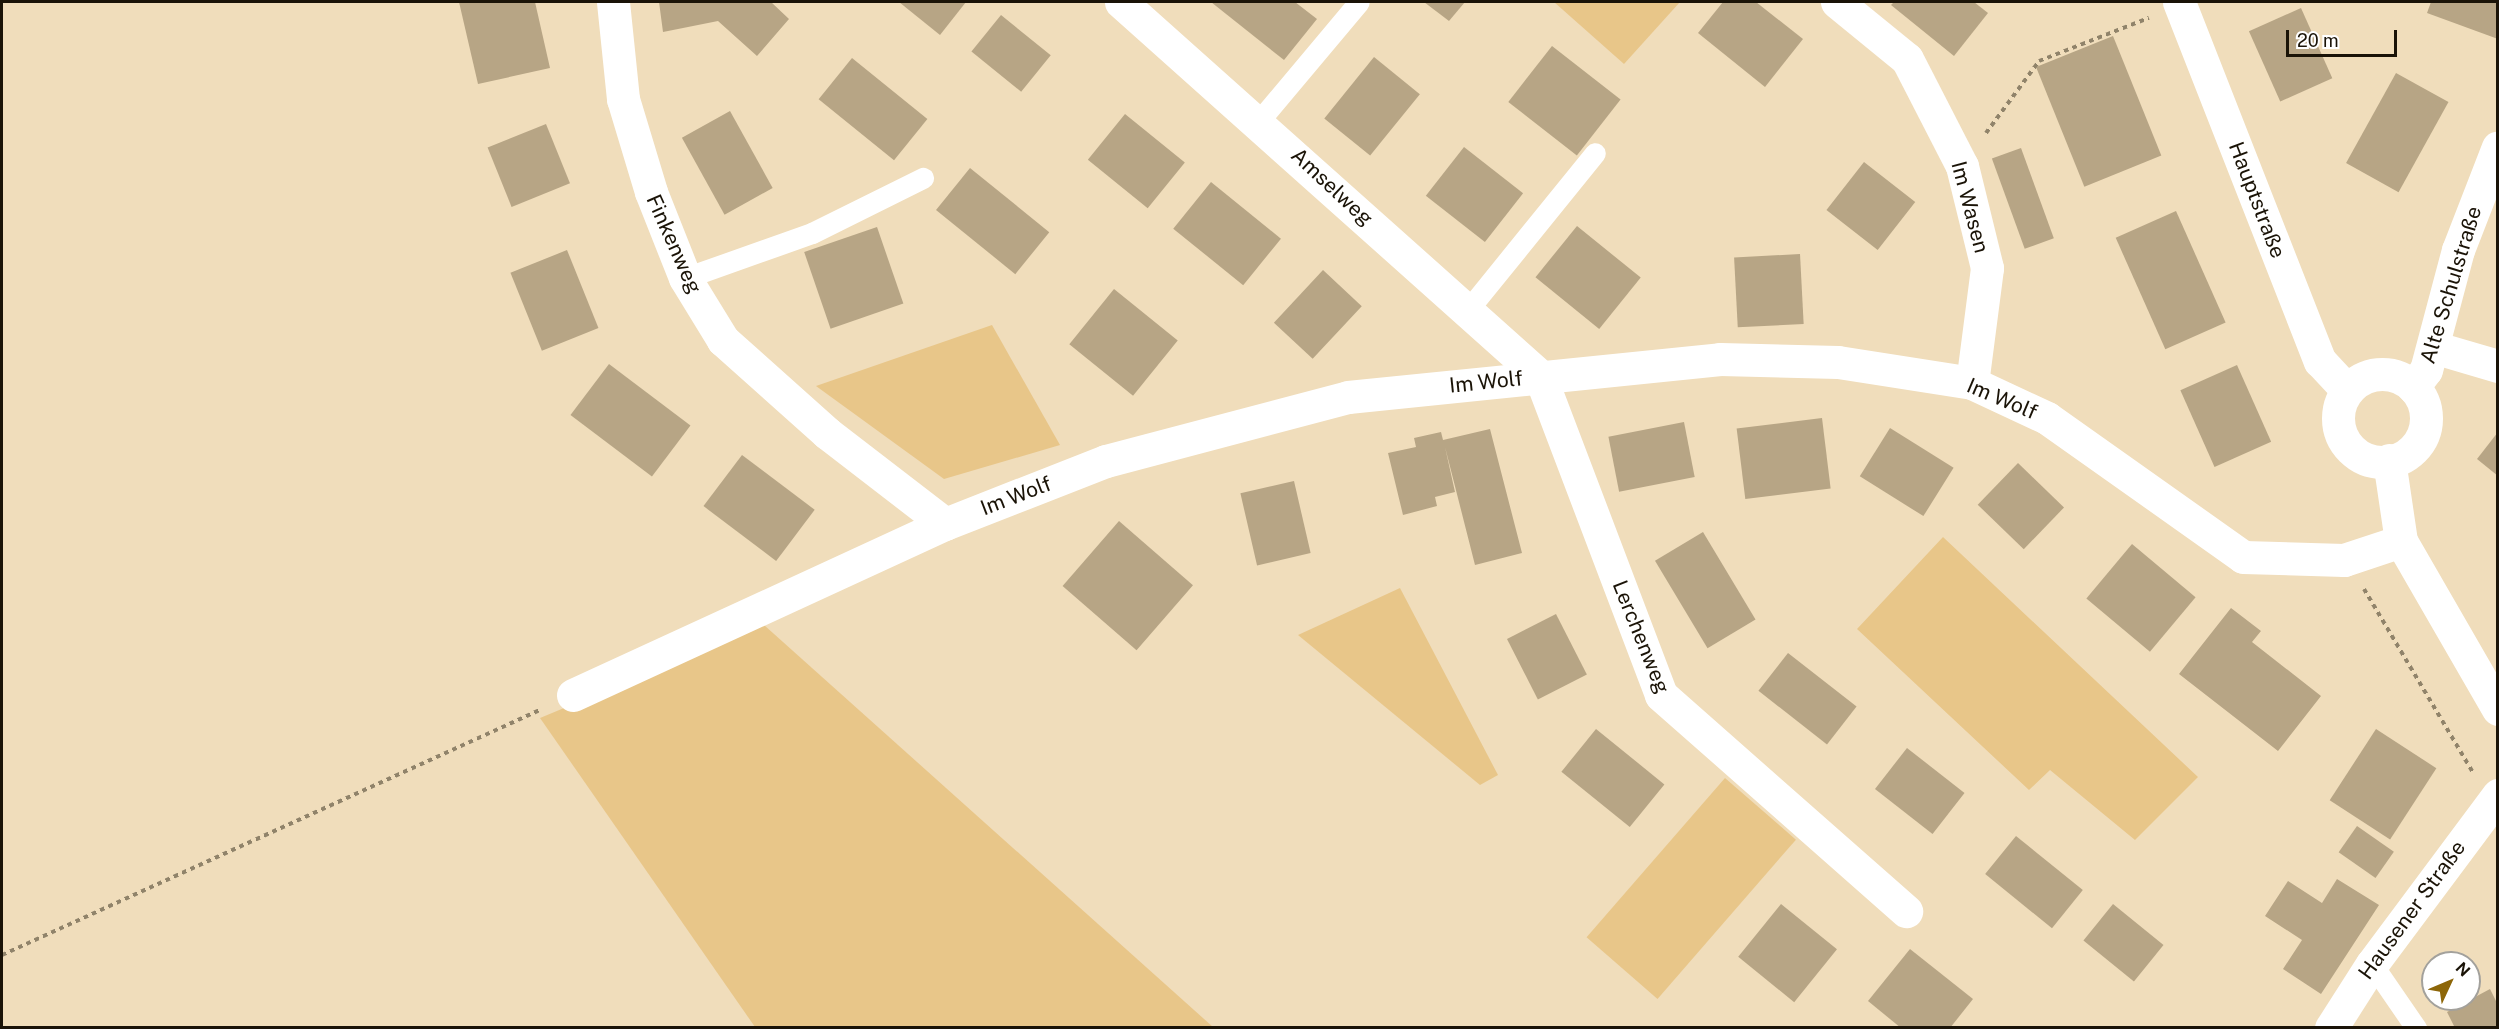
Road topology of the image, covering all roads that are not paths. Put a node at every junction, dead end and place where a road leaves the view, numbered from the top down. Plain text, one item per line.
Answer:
1 (612, 2) edge
2 (1121, 2) edge
3 (1359, 2) edge
4 (1837, 2) edge
5 (2180, 4) edge
6 (1259, 121) junction
7 (2498, 147) edge
8 (1595, 153) dead end
9 (923, 178) dead end
10 (685, 278) junction
11 (1467, 311) junction
12 (2433, 347) junction
13 (2498, 366) edge
14 (1540, 376) junction
15 (1971, 383) junction
16 (2414, 387) junction
17 (2347, 390) junction
18 (2389, 460) junction
19 (945, 524) junction
20 (2401, 542) junction
21 (573, 695) road end
22 (2498, 709) edge
23 (2495, 805) edge
24 (1906, 911) dead end
25 (2372, 964) junction
26 (2331, 1028) edge
27 (2416, 1028) edge

1 - 10 street, Finkenweg
2 - 6 street, Amselweg
3 - 6 lane
4 - 15 street, Im Wasen
5 - 17 street, Hauptstraße
6 - 11 street, Amselweg
7 - 12 street, Alte Schulstraße
8 - 11 lane
9 - 10 lane
10 - 19 street, Finkenweg
11 - 14 street, Amselweg
12 - 13 street
12 - 16 street, Alte Schulstraße
14 - 15 street, Im Wolf
14 - 19 street, Im Wolf
14 - 24 street, Lerchenweg
15 - 20 street, Im Wolf
16 - 17 street
16 - 18 street
17 - 18 street
18 - 20 street
19 - 21 street, Im Wolf
20 - 22 street
23 - 25 street, Hausener Straße
25 - 26 street, Hausener Straße
25 - 27 lane

